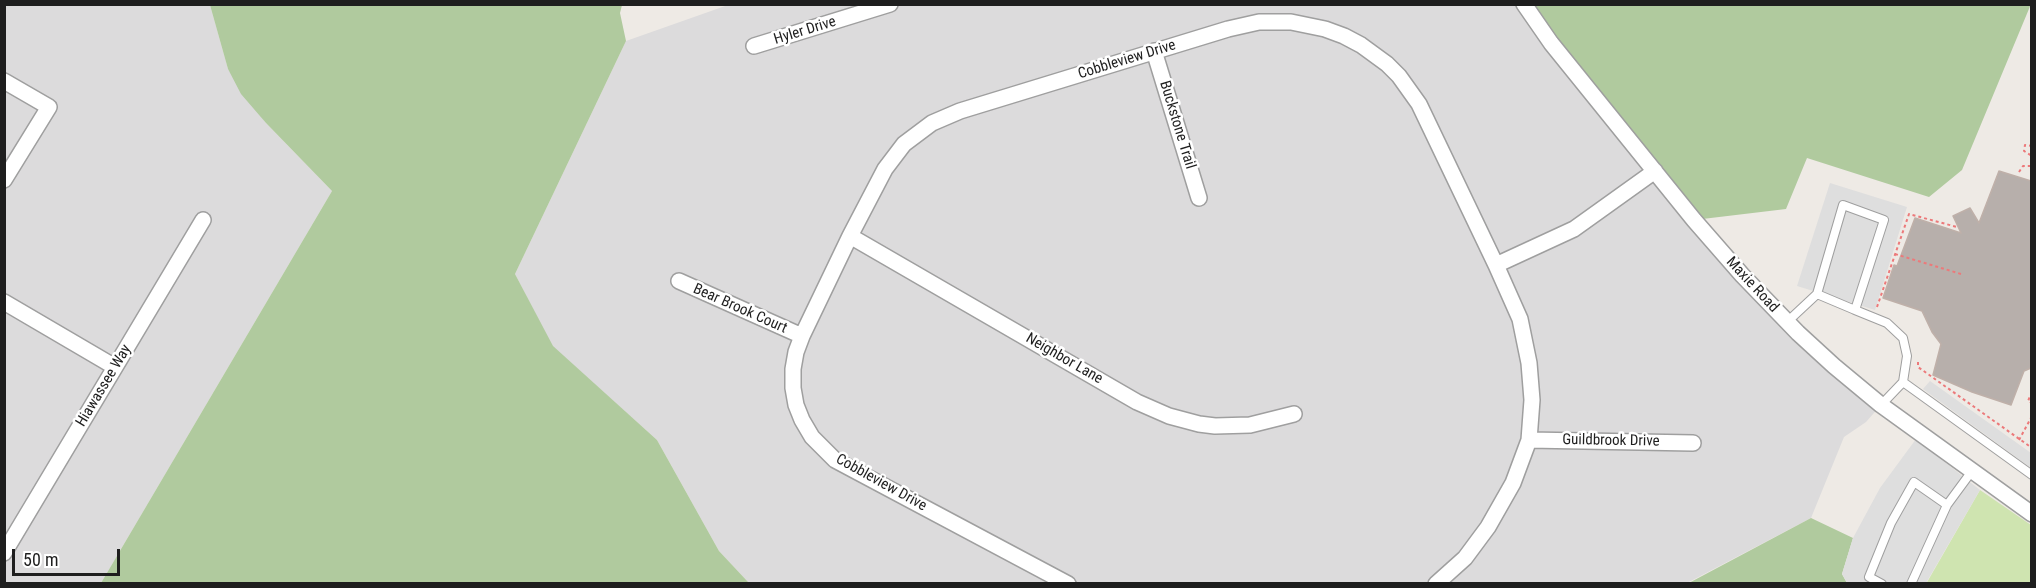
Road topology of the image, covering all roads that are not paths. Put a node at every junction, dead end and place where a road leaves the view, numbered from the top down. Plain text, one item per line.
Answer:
1 (890, 4) edge
2 (1524, 4) edge
3 (754, 46) dead end
4 (1154, 51) junction
5 (4, 81) edge
6 (1655, 171) junction
7 (4, 180) edge
8 (1199, 198) dead end
9 (203, 220) dead end
10 (850, 236) junction
11 (1496, 265) junction
12 (679, 281) dead end
13 (1816, 294) junction
14 (4, 302) edge
15 (1855, 310) junction
16 (1787, 321) junction
17 (802, 336) junction
18 (115, 367) junction
19 (1903, 382) junction
20 (1881, 405) junction
21 (1294, 414) dead end
22 (1529, 440) junction
23 (1693, 442) dead end
24 (1972, 471) junction
25 (2031, 475) edge
26 (1947, 505) junction
27 (2031, 514) edge
28 (4, 553) edge
29 (1068, 584) edge
30 (1436, 584) edge
31 (1882, 584) edge
32 (1911, 584) edge

1 - 3 street, Hyler Drive
2 - 6 street, Maxie Road
4 - 8 street, Buckstone Trail
4 - 10 street, Cobbleview Drive
4 - 11 street, Cobbleview Drive
5 - 7 street
6 - 11 street
6 - 16 street, Maxie Road
9 - 18 street, Hiawassee Way
10 - 17 street, Cobbleview Drive
10 - 21 street, Neighbor Lane
11 - 22 street, Cobbleview Drive
12 - 17 street, Bear Brook Court
13 - 15 lane
13 - 15 lane
13 - 16 lane
14 - 18 street
15 - 19 lane
16 - 20 street, Maxie Road
17 - 29 street, Cobbleview Drive
18 - 28 street, Hiawassee Way
19 - 20 lane
19 - 25 lane
20 - 24 street, Maxie Road
22 - 23 street, Guildbrook Drive
22 - 30 street, Cobbleview Drive
24 - 26 lane
24 - 27 street, Maxie Road
26 - 31 lane
26 - 32 lane

